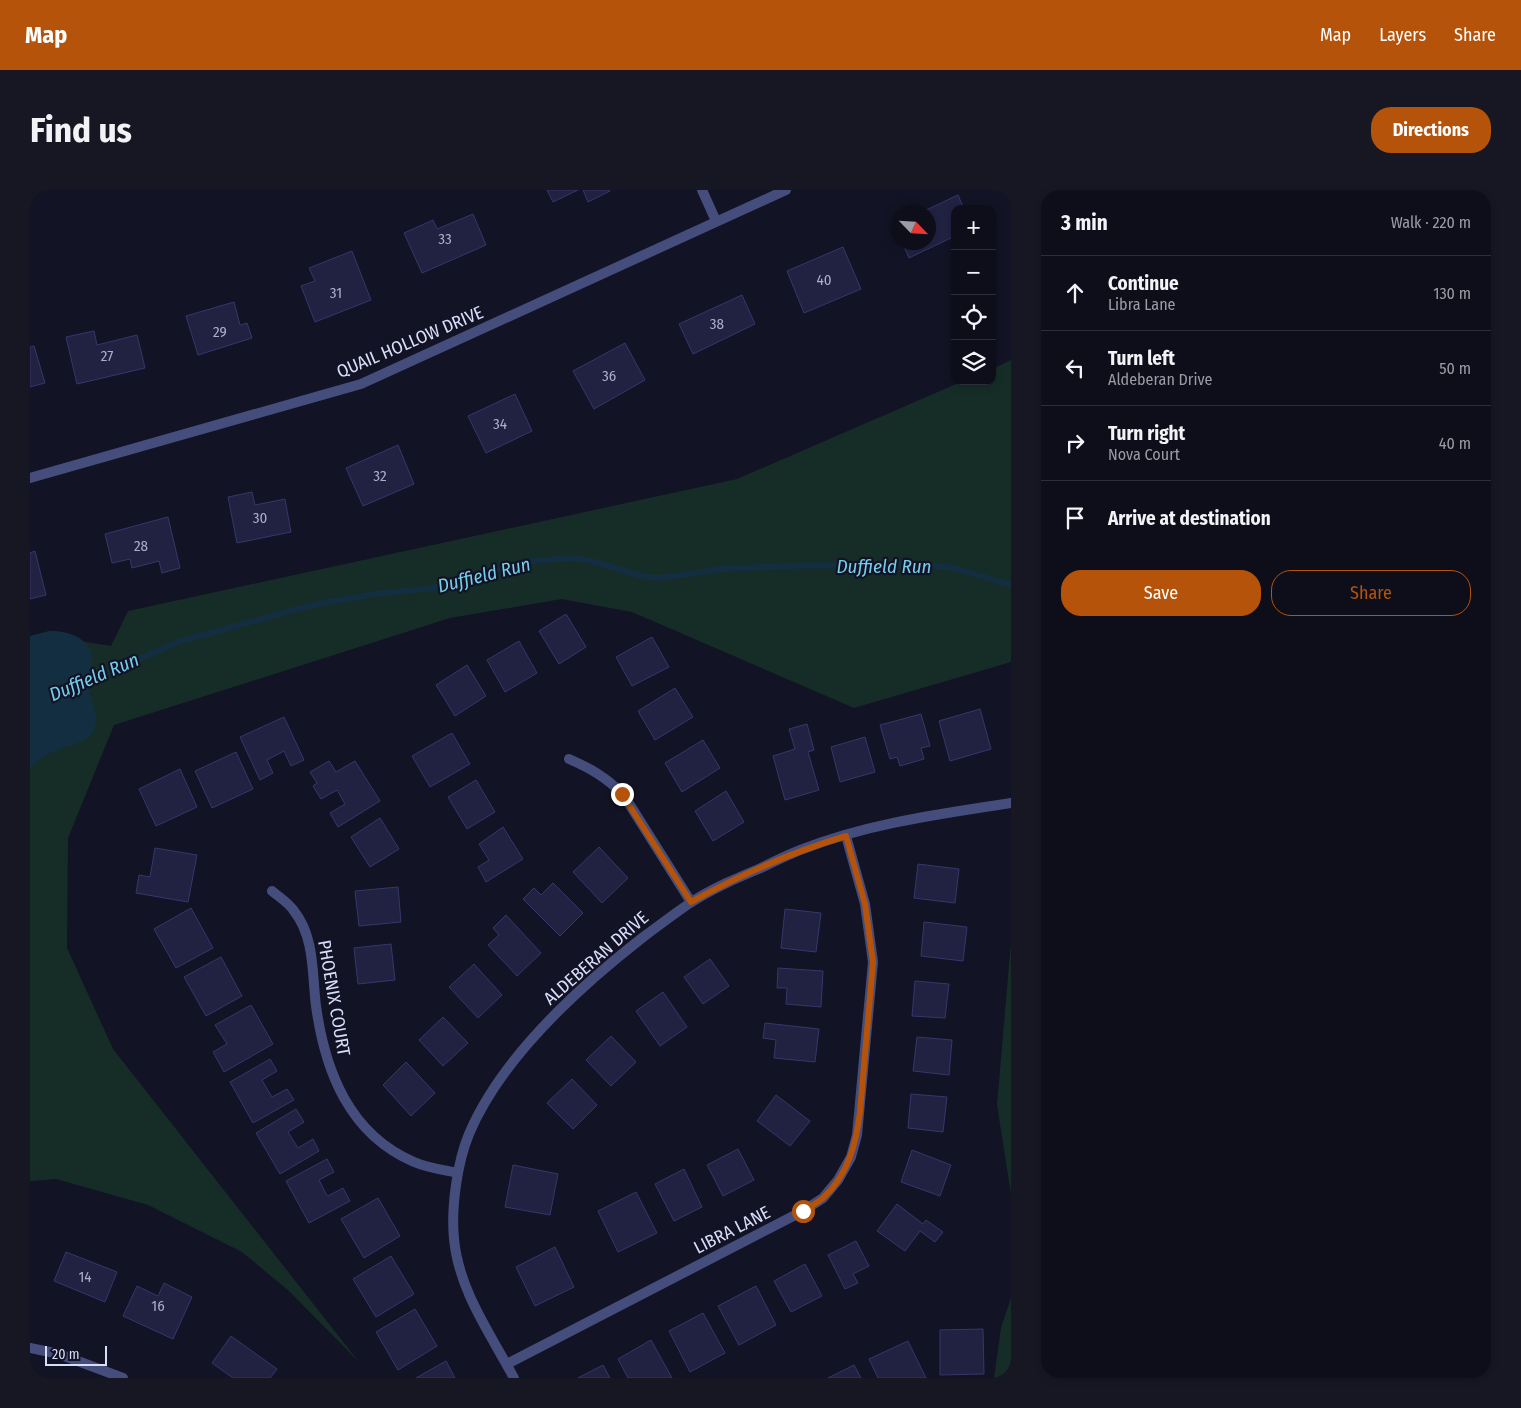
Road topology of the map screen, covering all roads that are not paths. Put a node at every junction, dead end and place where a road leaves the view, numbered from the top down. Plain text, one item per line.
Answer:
1 (702, 190) edge
2 (786, 190) edge
3 (716, 222) junction
4 (30, 478) edge
5 (569, 760) dead end
6 (1011, 803) edge
7 (846, 836) junction
8 (272, 891) dead end
9 (691, 902) junction
10 (458, 1173) junction
11 (30, 1348) edge
12 (507, 1364) junction
13 (123, 1378) edge
14 (514, 1378) edge

1 - 3 street
2 - 3 street, QUAIL HOLLOW DRIVE
3 - 4 street, QUAIL HOLLOW DRIVE
5 - 9 street
6 - 7 street, ALDEBERAN DRIVE
7 - 9 street, ALDEBERAN DRIVE
7 - 12 street, LIBRA LANE
8 - 10 street, PHOENIX COURT
9 - 10 street, ALDEBERAN DRIVE
10 - 12 street, ALDEBERAN DRIVE
11 - 13 street
12 - 14 street, ALDEBERAN DRIVE

